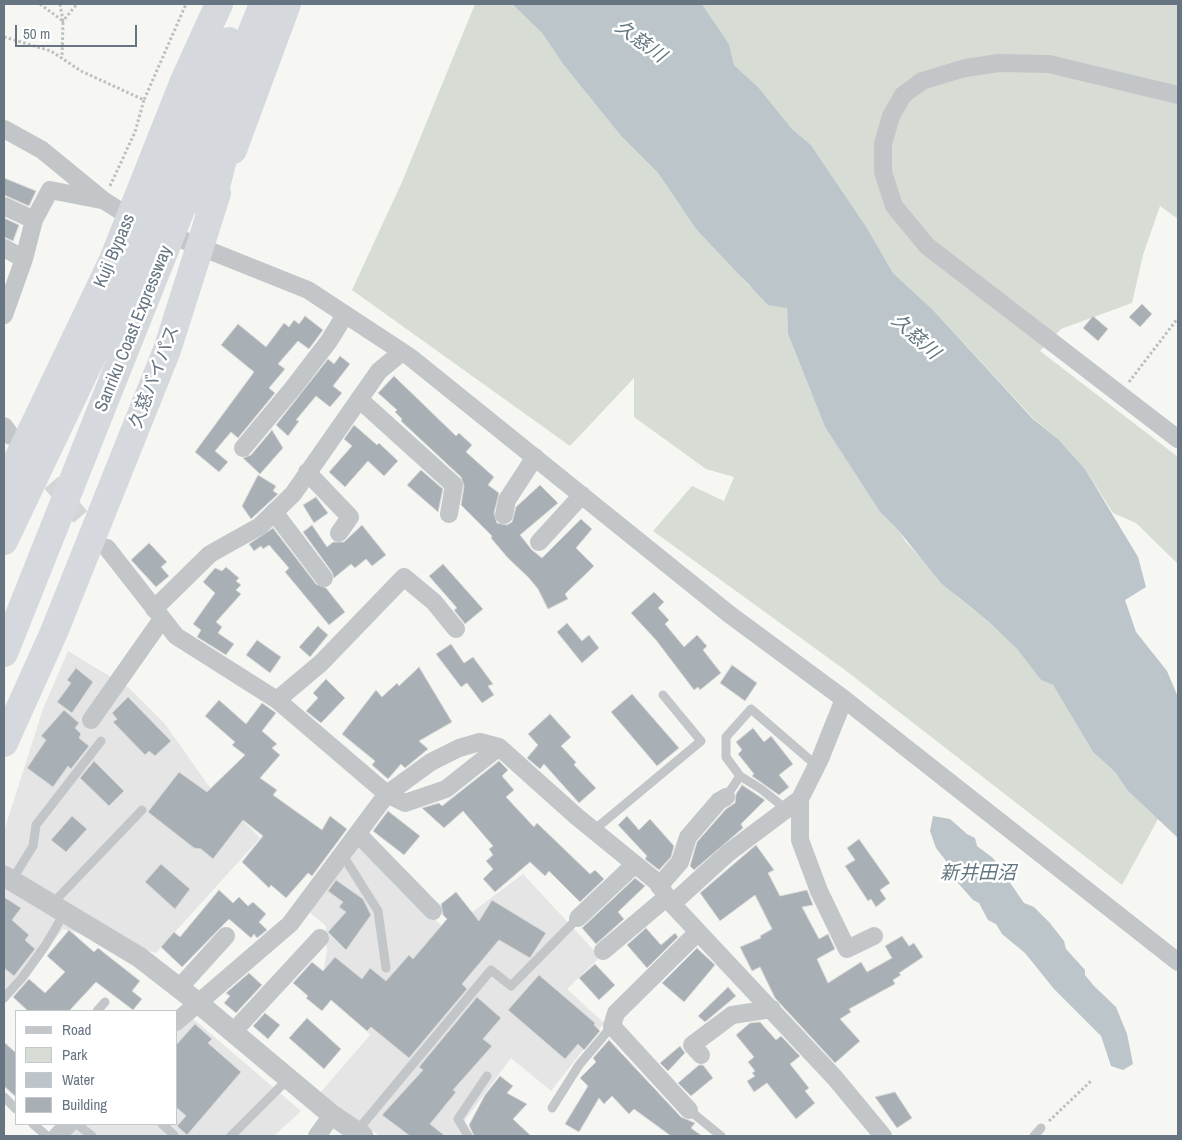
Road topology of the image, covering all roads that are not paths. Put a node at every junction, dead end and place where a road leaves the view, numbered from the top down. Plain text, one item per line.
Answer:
1 (219, 4) edge
2 (263, 4) edge
3 (268, 4) edge
4 (287, 4) edge
5 (241, 15) edge
6 (1178, 95) edge
7 (4, 129) edge
8 (104, 200) junction
9 (4, 206) edge
10 (208, 214) junction
11 (34, 220) junction
12 (4, 248) edge
13 (24, 259) junction
14 (135, 268) junction
15 (345, 314) junction
16 (4, 315) edge
17 (402, 352) junction
18 (359, 399) junction
19 (1178, 439) edge
20 (243, 448) dead end
21 (536, 457) junction
22 (307, 472) junction
23 (4, 494) edge
24 (582, 495) junction
25 (274, 512) junction
26 (449, 514) dead end
27 (504, 515) dead end
28 (339, 533) dead end
29 (4, 541) edge
30 (539, 542) dead end
31 (107, 548) tunnel mouth
32 (324, 578) dead end
33 (23, 593) junction
34 (158, 614) junction
35 (4, 628) edge
36 (456, 629) dead end
37 (4, 653) edge
38 (663, 695) dead end
39 (844, 699) junction
40 (277, 700) junction
41 (91, 720) dead end
42 (101, 741) dead end
43 (4, 743) edge
44 (499, 747) junction
45 (817, 766) junction
46 (740, 776) junction
47 (387, 794) junction
48 (726, 797) joint
49 (800, 799) junction
50 (786, 809) junction
51 (142, 810) dead end
52 (594, 830) junction
53 (358, 834) junction
54 (342, 854) junction
55 (635, 864) junction
56 (8, 878) edge
57 (666, 896) junction
58 (58, 908) junction
59 (434, 911) dead end
60 (578, 918) joint
61 (698, 932) junction
62 (226, 936) dead end
63 (874, 936) dead end
64 (320, 938) dead end
65 (603, 951) dead end
66 (1178, 962) edge
67 (386, 968) dead end
68 (179, 988) junction
69 (4, 998) edge
70 (105, 1002) dead end
71 (197, 1002) junction
72 (772, 1009) junction
73 (98, 1010) edge
74 (178, 1020) edge
75 (612, 1026) junction
76 (233, 1032) junction
77 (701, 1055) dead end
78 (488, 1076) dead end
79 (288, 1078) junction
80 (4, 1097) edge
81 (15, 1108) edge
82 (552, 1108) dead end
83 (689, 1110) joint
84 (332, 1115) junction
85 (34, 1125) edge
86 (68, 1125) edge
87 (78, 1125) edge
88 (163, 1125) edge
89 (1041, 1128) road end
90 (360, 1134) edge
91 (174, 1135) dead end
92 (46, 1136) edge
93 (57, 1136) edge
94 (92, 1136) edge
95 (231, 1136) edge
96 (317, 1136) edge
97 (468, 1136) edge
98 (721, 1136) edge
99 (883, 1136) edge
100 (1034, 1136) edge

1 - 14 highway, Kuji Bypass
2 - 14 highway, Sanriku Coast Expressway
3 - 10 highway
4 - 10 highway, 久慈バイパス
5 - 14 highway
6 - 19 street
7 - 8 street
8 - 11 street
8 - 15 street
9 - 11 street
10 - 43 highway, 久慈バイパス
11 - 13 street
12 - 13 street
13 - 16 street
14 - 23 highway, Kuji Bypass
14 - 29 highway
14 - 33 highway, Sanriku Coast Expressway
15 - 17 street
15 - 20 street
17 - 18 street
17 - 21 street
18 - 22 street
18 - 26 street
21 - 24 street
21 - 27 street
22 - 25 street
22 - 28 street
24 - 30 street
24 - 39 street
25 - 32 street
25 - 34 street
31 - 34 street
33 - 35 highway, Sanriku Coast Expressway
33 - 37 highway, Sanriku Coast Expressway
34 - 40 street
34 - 41 street
36 - 40 street
38 - 52 lane
39 - 45 street
39 - 66 street
40 - 47 street
42 - 56 lane
44 - 47 street
44 - 47 street
44 - 52 street
45 - 46 lane
45 - 49 street
46 - 48 lane
46 - 50 lane
47 - 53 street
48 - 57 street
49 - 50 street
49 - 63 street
50 - 57 street
51 - 58 lane
52 - 55 street
53 - 54 street
53 - 59 street
54 - 67 lane
54 - 71 street
55 - 57 street
55 - 60 street
56 - 58 street
57 - 61 street
57 - 65 street
58 - 68 street
58 - 69 lane
60 - 90 lane
61 - 72 street
61 - 75 street
62 - 68 street
64 - 76 street
68 - 71 street
70 - 73 lane
71 - 74 street
71 - 76 street
72 - 77 street
72 - 99 street
75 - 82 lane
75 - 83 street
76 - 79 street
78 - 97 lane
79 - 84 street
79 - 95 lane
80 - 81 lane
83 - 98 lane
84 - 90 street
84 - 96 street
85 - 92 lane
86 - 93 street
87 - 94 lane
88 - 91 lane
89 - 100 lane

